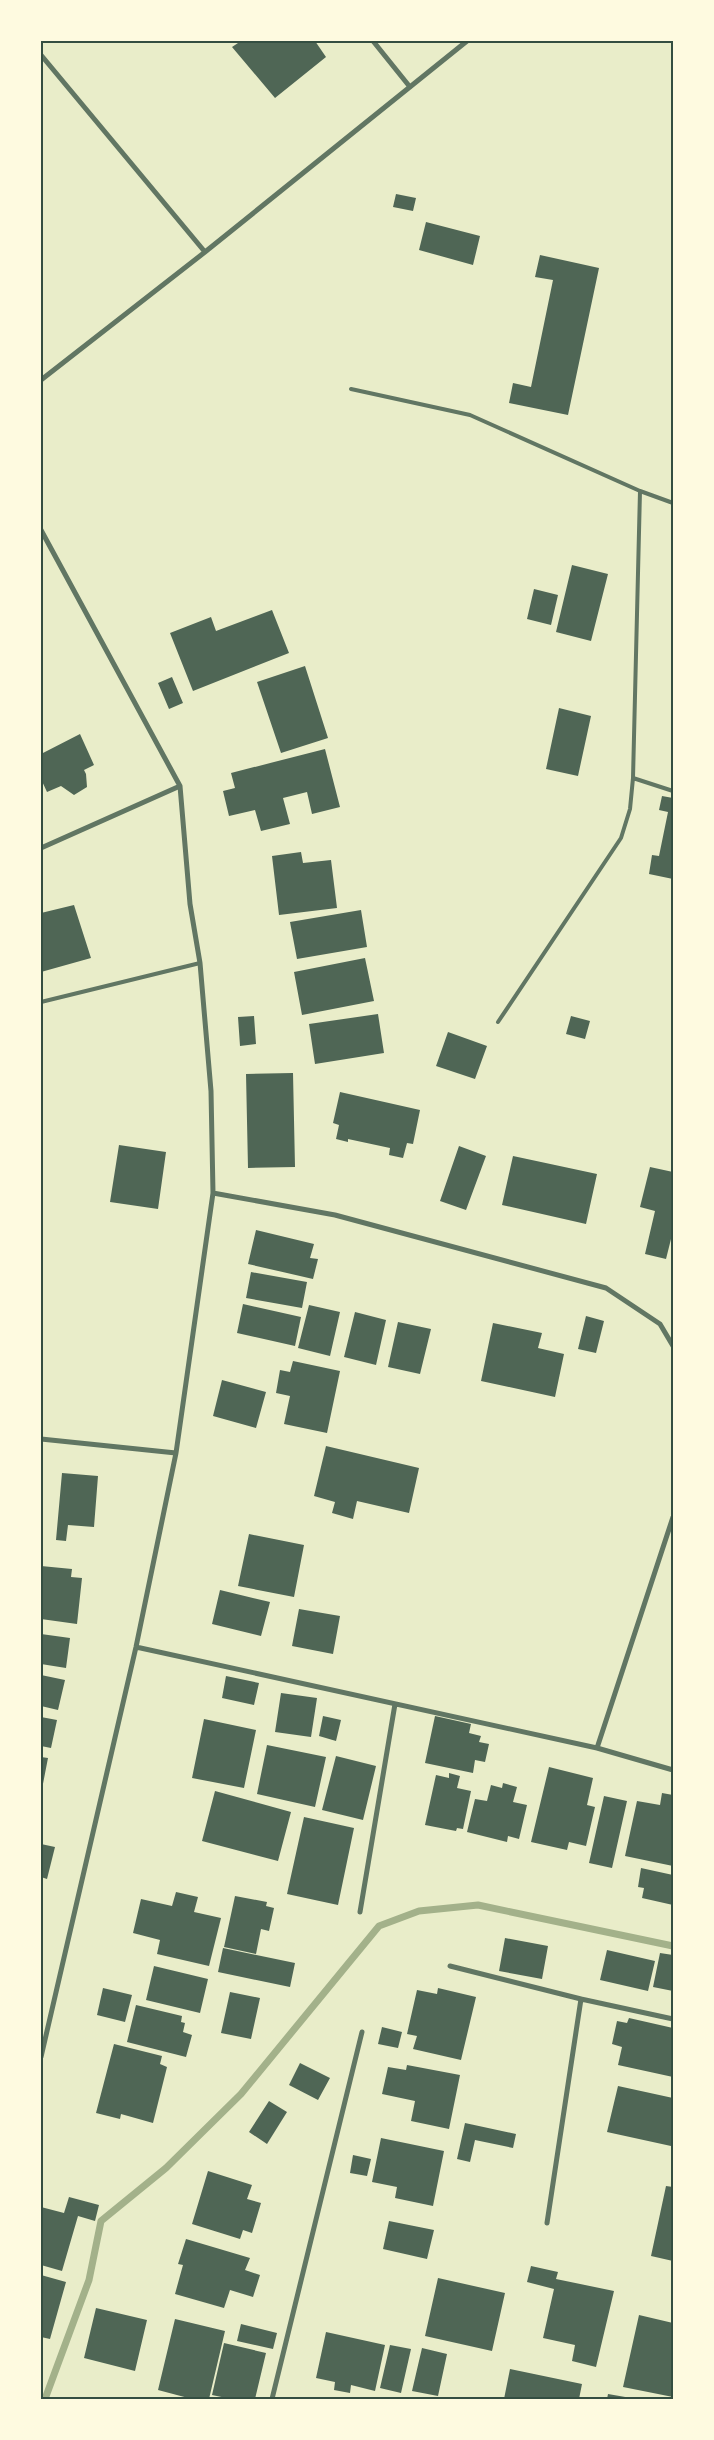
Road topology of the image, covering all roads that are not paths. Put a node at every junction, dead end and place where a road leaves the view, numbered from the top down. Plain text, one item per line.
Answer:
1 (373, 41) edge
2 (467, 41) edge
3 (41, 55) edge
4 (410, 87) junction
5 (205, 252) junction
6 (41, 380) edge
7 (351, 389) dead end
8 (640, 491) junction
9 (673, 502) edge
10 (41, 530) edge
11 (634, 778) junction
12 (180, 786) junction
13 (673, 791) edge
14 (41, 848) edge
15 (200, 964) junction
16 (41, 1002) edge
17 (498, 1022) dead end
18 (213, 1194) junction
19 (673, 1346) edge
20 (41, 1439) edge
21 (176, 1453) junction
22 (673, 1517) edge
23 (136, 1647) junction
24 (394, 1704) junction
25 (597, 1748) junction
26 (673, 1770) edge
27 (360, 1912) dead end
28 (450, 1966) dead end
29 (581, 1999) junction
30 (673, 2019) edge
31 (362, 2032) dead end
32 (41, 2057) edge
33 (547, 2223) dead end
34 (272, 2399) edge

1 - 4 street
2 - 4 street
3 - 5 street
4 - 5 street
5 - 6 street
7 - 8 lane
8 - 9 lane
8 - 11 lane
10 - 12 street
11 - 13 lane
11 - 17 lane
12 - 14 street
12 - 15 street
15 - 16 lane
15 - 18 street
18 - 19 street
18 - 21 street
20 - 21 street
21 - 23 street
22 - 25 street
23 - 24 street
23 - 32 street
24 - 25 street
24 - 27 street
25 - 26 street
28 - 29 street
29 - 30 street
29 - 33 street
31 - 34 street

